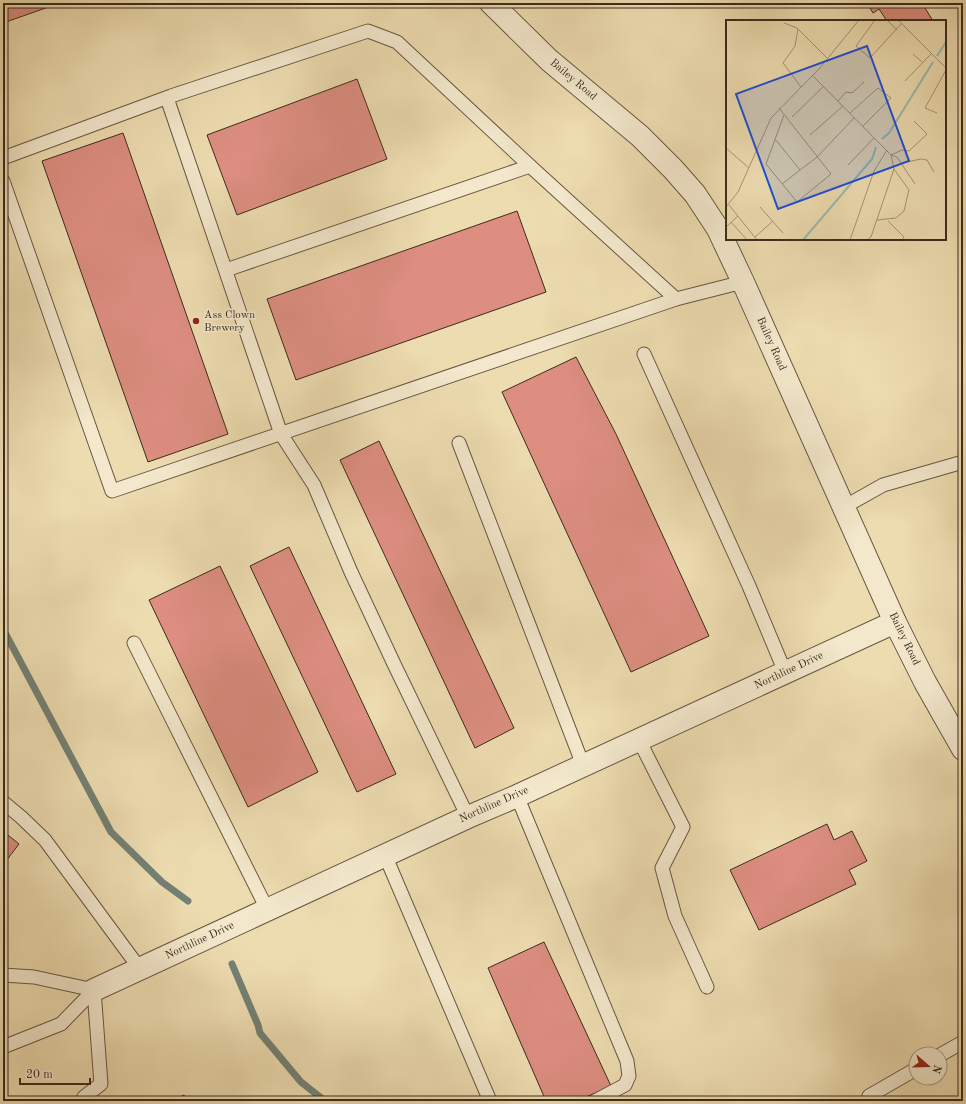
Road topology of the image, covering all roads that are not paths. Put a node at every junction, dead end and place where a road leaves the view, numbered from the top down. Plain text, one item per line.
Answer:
1 (492, 3) edge
2 (167, 98) junction
3 (3, 158) edge
4 (530, 166) junction
5 (3, 181) edge
6 (226, 270) junction
7 (743, 282) junction
8 (676, 299) junction
9 (644, 354) dead end
10 (281, 434) junction
11 (459, 443) dead end
12 (963, 462) edge
13 (844, 507) junction
14 (895, 622) junction
15 (134, 642) dead end
16 (785, 672) junction
17 (639, 740) junction
18 (963, 749) edge
19 (583, 765) junction
20 (516, 796) junction
21 (3, 802) edge
22 (468, 817) junction
23 (384, 855) junction
24 (267, 910) junction
25 (140, 969) junction
26 (3, 975) edge
27 (708, 987) dead end
28 (94, 990) junction
29 (963, 1042) edge
30 (4, 1049) edge
31 (948, 1050) edge
32 (908, 1074) edge
33 (82, 1101) edge
34 (490, 1101) edge
35 (595, 1101) edge
36 (872, 1101) edge

1 - 7 street, Bailey Road
2 - 3 lane
2 - 4 lane
2 - 6 lane
4 - 6 lane
4 - 8 lane
5 - 10 lane
6 - 10 lane
7 - 8 lane
7 - 13 street, Bailey Road
8 - 10 lane
9 - 16 lane
10 - 22 lane
11 - 19 lane
12 - 13 lane
13 - 14 street, Bailey Road
14 - 16 street, Northline Drive
14 - 18 street, Bailey Road
15 - 24 lane
16 - 17 street, Northline Drive
17 - 19 street, Northline Drive
17 - 27 lane
19 - 20 street, Northline Drive
20 - 22 street, Northline Drive
20 - 35 lane
21 - 25 lane
22 - 23 street, Northline Drive
23 - 24 street, Northline Drive
23 - 34 lane
24 - 25 street, Northline Drive
25 - 28 street, Northline Drive
26 - 28 lane
28 - 30 lane
28 - 33 lane
29 - 31 lane
32 - 36 lane

